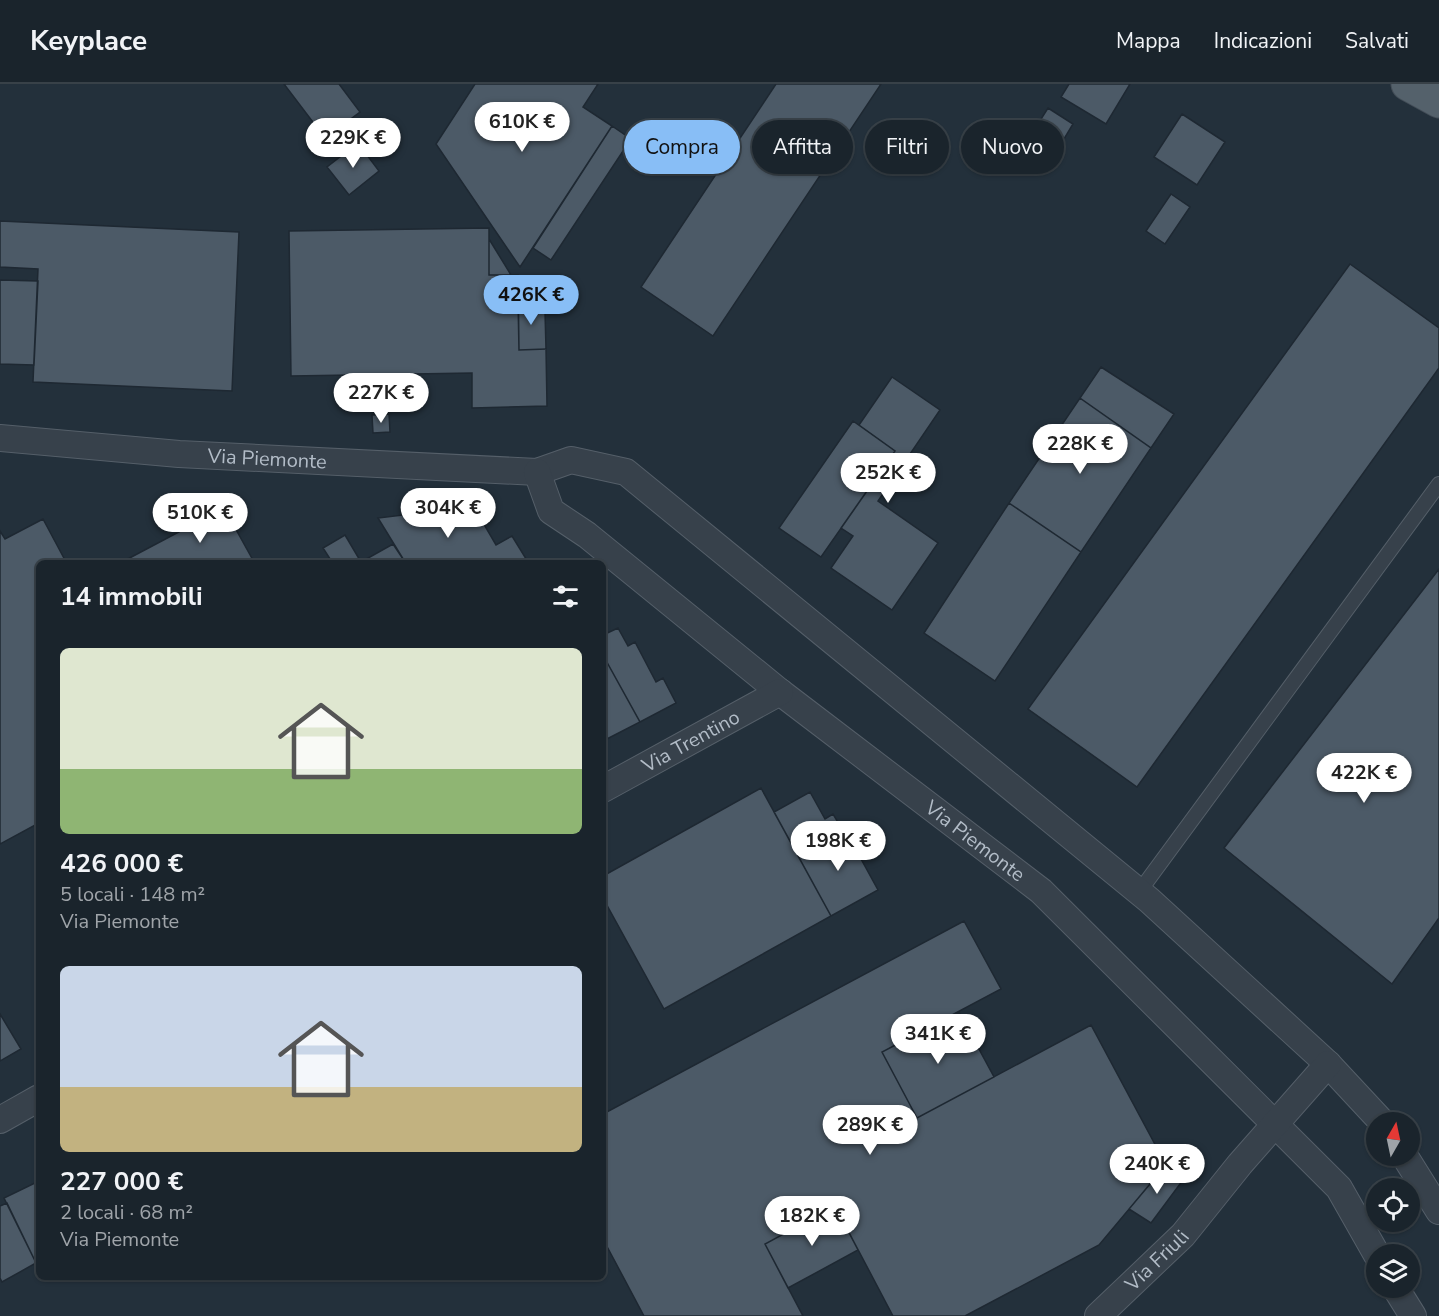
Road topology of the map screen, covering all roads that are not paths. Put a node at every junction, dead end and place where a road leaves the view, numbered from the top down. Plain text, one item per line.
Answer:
1 (1408, 84) edge
2 (1439, 101) edge
3 (0, 438) edge
4 (537, 472) junction
5 (1439, 484) edge
6 (780, 692) junction
7 (606, 787) edge
8 (1139, 892) junction
9 (1328, 1064) junction
10 (36, 1100) edge
11 (1373, 1112) edge
12 (0, 1120) edge
13 (1276, 1125) junction
14 (1411, 1166) edge
15 (1439, 1211) edge
16 (1371, 1244) edge
17 (1402, 1298) edge
18 (1098, 1316) edge
19 (1413, 1316) edge

1 - 2 main road
3 - 4 street, Via Piemonte
4 - 6 street, Via Piemonte
4 - 8 street, Via Piemonte
5 - 8 lane
6 - 7 street, Via Trentino
6 - 13 street, Via Piemonte
8 - 9 street, Via Piemonte
9 - 11 street, Via Piemonte
9 - 13 street, Via Friuli
10 - 12 street
13 - 16 street, Via Piemonte
13 - 18 street, Via Friuli
14 - 15 street
17 - 19 street

